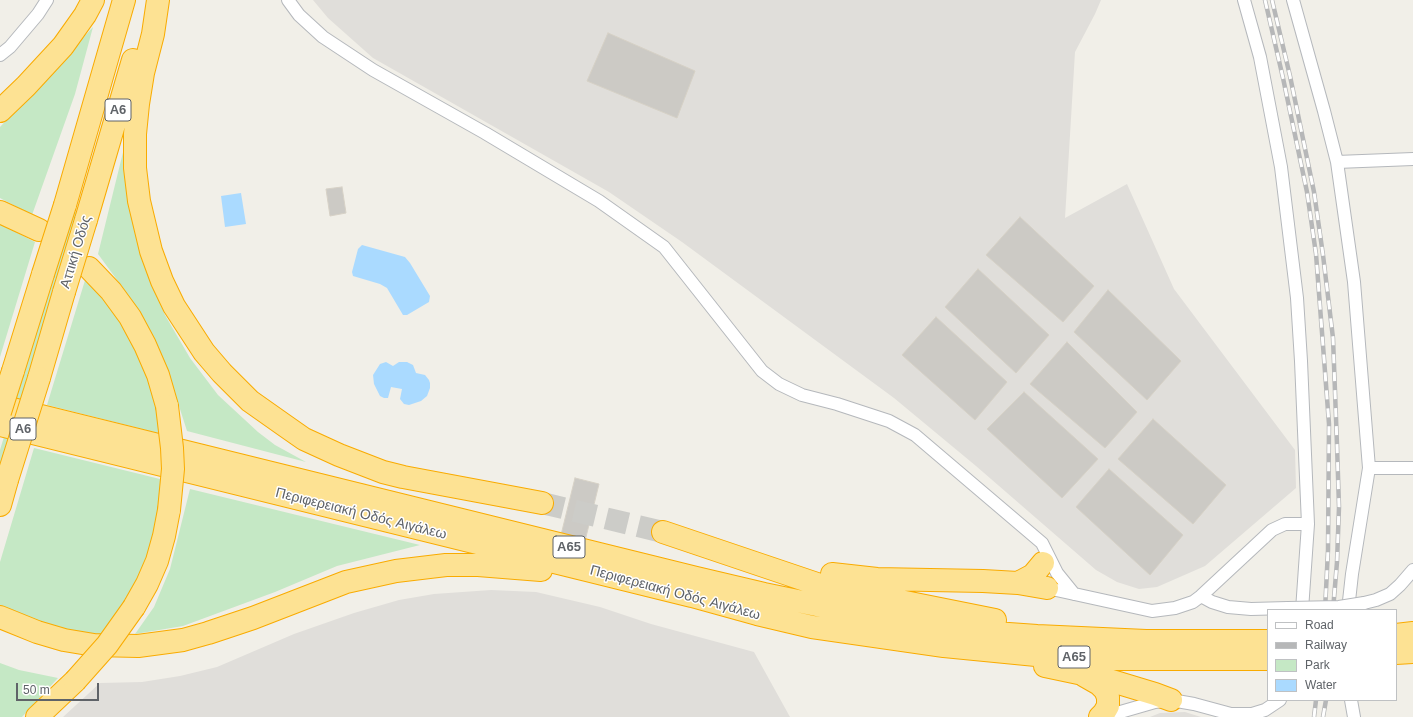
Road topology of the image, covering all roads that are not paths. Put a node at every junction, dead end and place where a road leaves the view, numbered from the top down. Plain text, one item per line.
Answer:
1 (47, 0) edge
2 (93, 0) edge
3 (124, 0) edge
4 (151, 0) edge
5 (158, 0) edge
6 (288, 0) edge
7 (1244, 0) edge
8 (1294, 0) edge
9 (0, 55) edge
10 (26, 86) junction
11 (0, 100) edge
12 (0, 111) edge
13 (1413, 159) edge
14 (1336, 162) junction
15 (0, 212) edge
16 (39, 230) dead end
17 (89, 268) dead end
18 (0, 406) edge
19 (0, 412) edge
20 (0, 425) edge
21 (1369, 468) junction
22 (1413, 468) edge
23 (542, 503) tunnel mouth
24 (0, 505) edge
25 (1308, 524) junction
26 (662, 532) tunnel mouth
27 (694, 542) junction
28 (1043, 553) junction
29 (1413, 570) edge
30 (1018, 583) junction
31 (1046, 588) junction
32 (1074, 594) junction
33 (692, 596) junction
34 (1201, 596) junction
35 (1302, 609) edge
36 (1348, 609) edge
37 (0, 617) edge
38 (1413, 633) edge
39 (1397, 635) edge
40 (881, 636) junction
41 (1146, 641) junction
42 (1267, 641) edge
43 (1413, 652) edge
44 (1397, 653) edge
45 (1267, 660) edge
46 (1079, 673) junction
47 (1171, 700) junction
48 (1278, 701) edge
49 (1351, 701) edge
50 (37, 717) edge
51 (1100, 717) edge
52 (1103, 717) edge
53 (1354, 717) edge

1 - 9 street
2 - 10 highway
3 - 19 highway, Αττική Οδός / Α6, bridge
4 - 24 highway, Αττική Οδός / Α6, bridge
5 - 23 highway
6 - 28 street
7 - 25 street
8 - 14 street
10 - 11 highway
10 - 12 highway
13 - 14 street
14 - 21 street
15 - 16 highway
17 - 50 highway, bridge
18 - 41 highway, Περιφερειακή Οδός Αιγάλεω / Α65
20 - 33 highway, Περιφερειακή Οδός Αιγάλεω / Α65
21 - 22 street
21 - 36 street
25 - 34 street
25 - 35 street
26 - 27 highway
27 - 30 highway
27 - 41 highway
28 - 30 highway
28 - 31 street
28 - 32 street
29 - 34 street, bridge
30 - 31 highway
31 - 32 street
32 - 34 street
33 - 37 highway
33 - 40 highway, Περιφερειακή Οδός Αιγάλεω / Α65
38 - 39 highway
40 - 45 highway, Περιφερειακή Οδός Αιγάλεω / Α65
40 - 46 highway
41 - 42 highway, Περιφερειακή Οδός Αιγάλεω / Α65
43 - 44 highway
46 - 47 highway
46 - 51 highway
47 - 48 street
47 - 52 street
49 - 53 street

